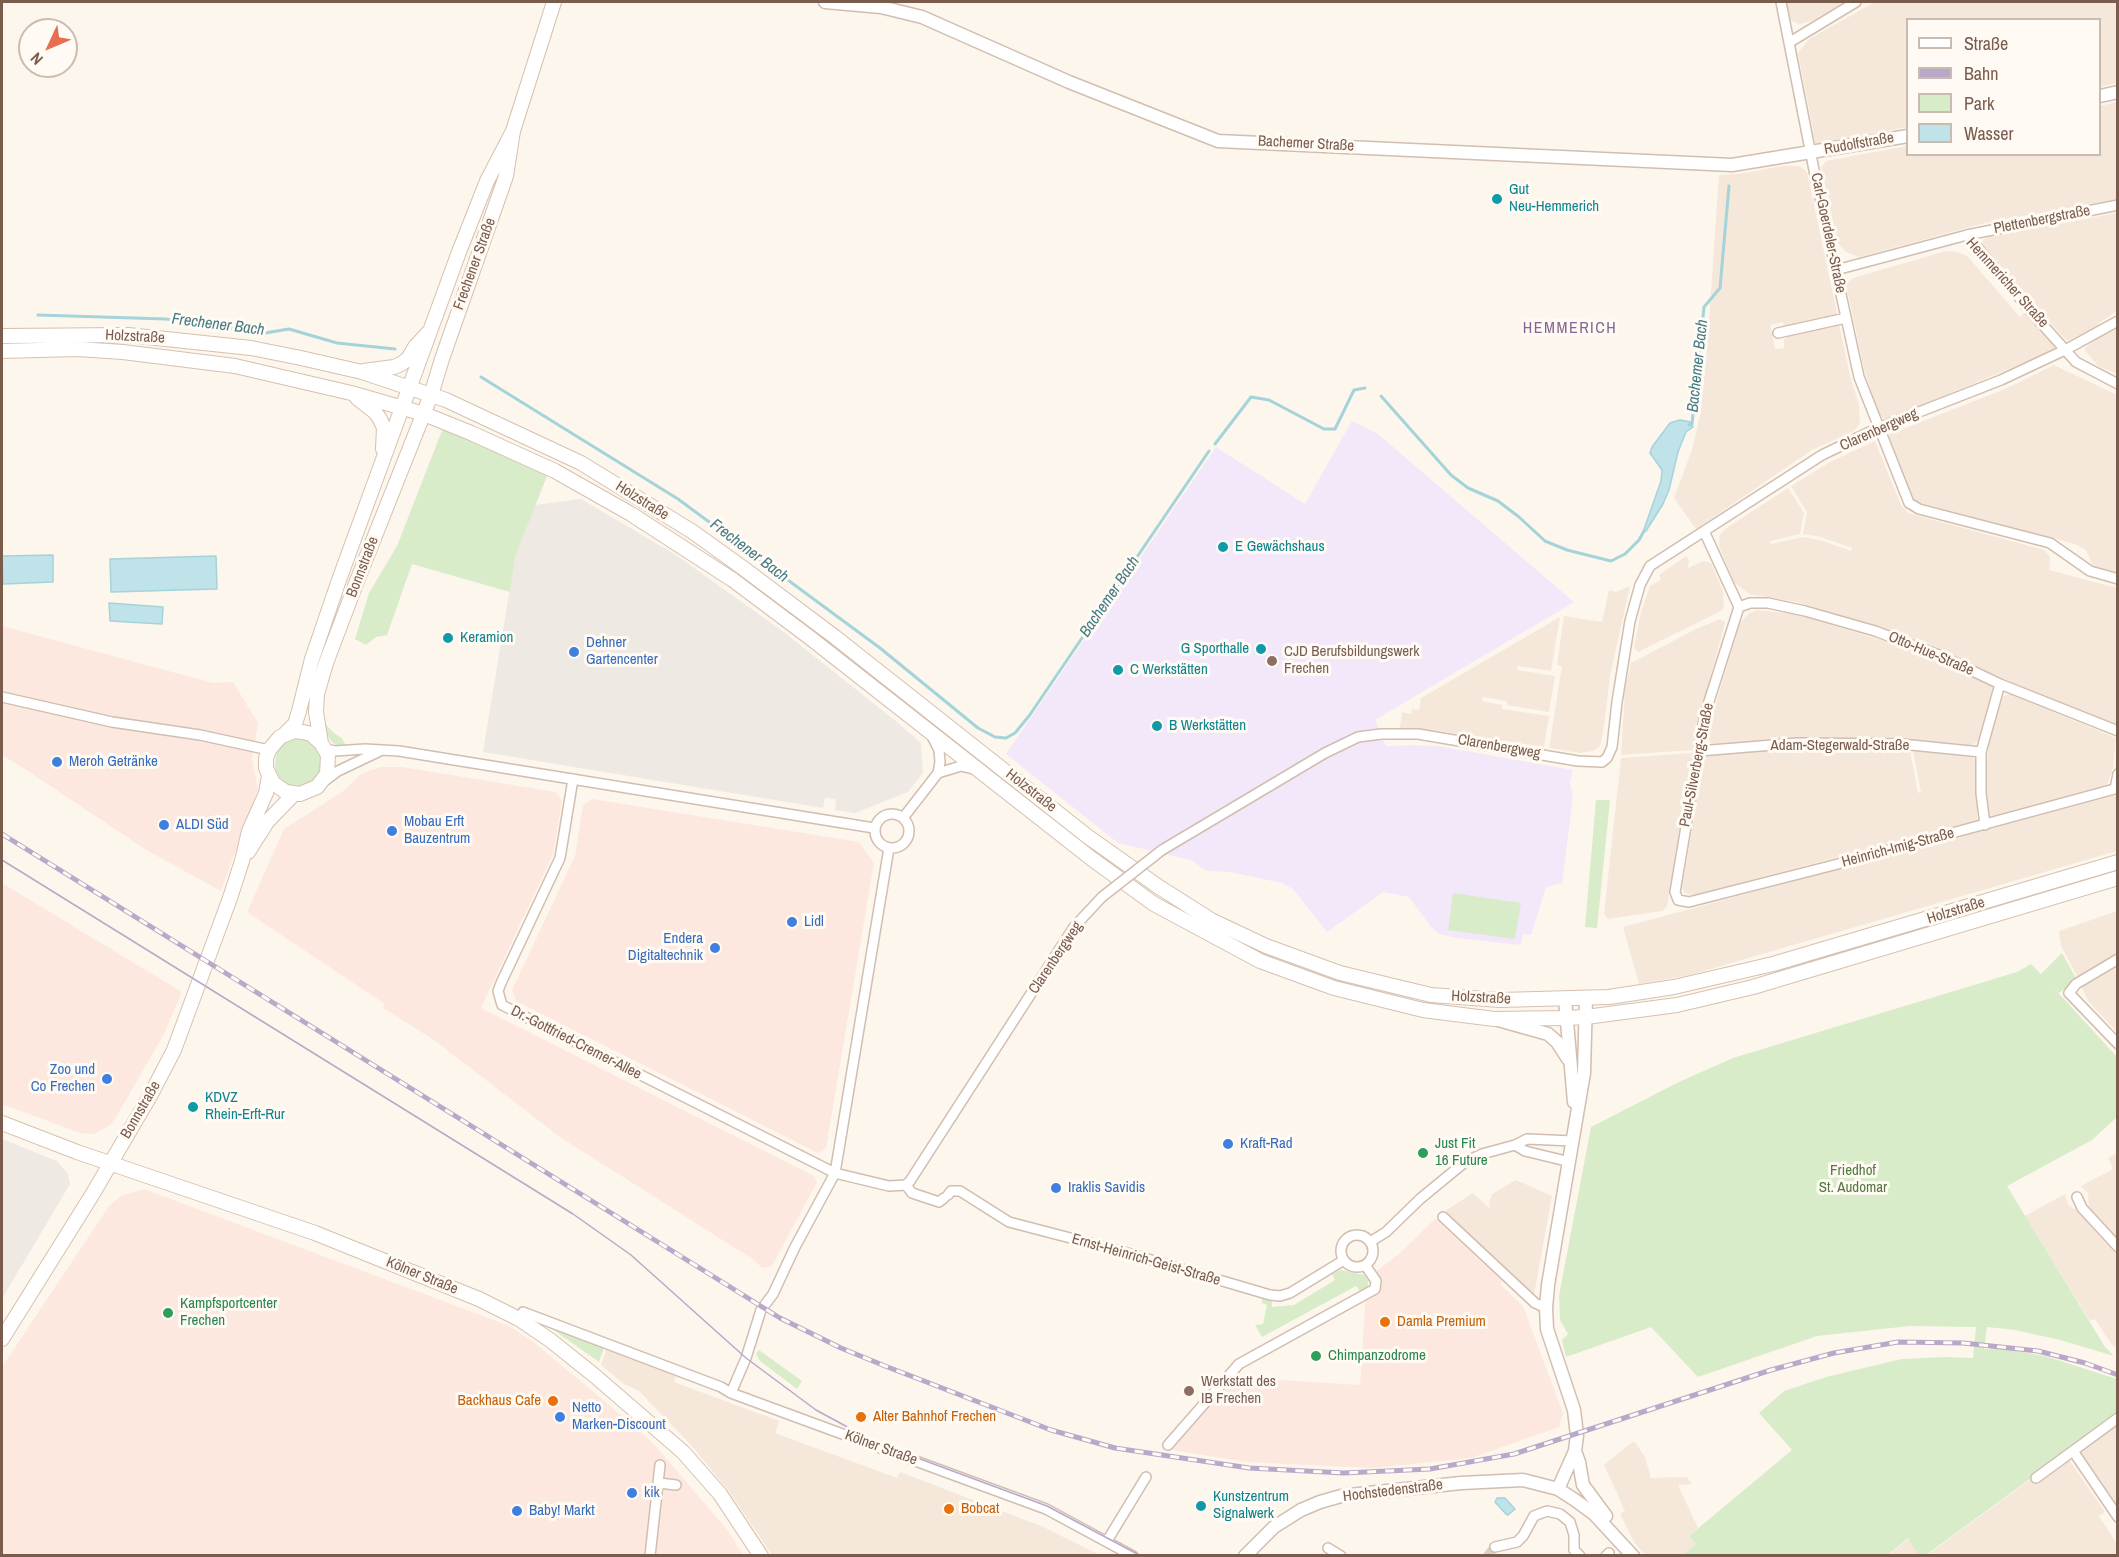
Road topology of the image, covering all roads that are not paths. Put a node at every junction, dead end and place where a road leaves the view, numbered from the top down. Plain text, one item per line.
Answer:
1 (554, 2) edge
2 (825, 2) edge
3 (1781, 2) edge
4 (1856, 2) edge
5 (1790, 42) junction
6 (2118, 92) edge
7 (2101, 96) edge
8 (513, 131) junction
9 (1906, 136) edge
10 (1811, 152) junction
11 (2118, 205) edge
12 (1967, 235) junction
13 (1836, 270) junction
14 (1846, 318) junction
15 (2118, 321) edge
16 (431, 329) junction
17 (1778, 333) dead end
18 (2, 336) edge
19 (2067, 349) junction
20 (2, 351) edge
21 (362, 372) junction
22 (2118, 384) edge
23 (410, 388) junction
24 (351, 393) junction
25 (431, 395) junction
26 (404, 408) junction
27 (424, 414) junction
28 (1878, 428) junction
29 (382, 464) junction
30 (1704, 531) junction
31 (2118, 579) edge
32 (1738, 607) junction
33 (2000, 684) junction
34 (2, 697) edge
35 (929, 731) junction
36 (2118, 731) edge
37 (285, 734) junction
38 (324, 746) junction
39 (269, 750) junction
40 (382, 750) junction
41 (1699, 751) junction
42 (1981, 752) junction
43 (979, 770) junction
44 (938, 772) junction
45 (2118, 774) edge
46 (269, 776) junction
47 (573, 779) junction
48 (322, 782) junction
49 (2116, 788) edge
50 (294, 794) junction
51 (903, 818) junction
52 (1985, 825) junction
53 (874, 828) junction
54 (889, 848) junction
55 (242, 861) junction
56 (2118, 862) edge
57 (2118, 878) edge
58 (1678, 900) joint
59 (2118, 959) edge
60 (1586, 998) junction
61 (1564, 999) junction
62 (1586, 1017) junction
63 (1494, 1018) junction
64 (1566, 1018) junction
65 (2118, 1044) edge
66 (1569, 1062) junction
67 (1576, 1115) junction
68 (2, 1124) edge
69 (1573, 1140) junction
70 (1515, 1145) junction
71 (1570, 1162) junction
72 (111, 1163) junction
73 (835, 1173) junction
74 (906, 1185) junction
75 (2077, 1197) dead end
76 (1443, 1217) dead end
77 (1370, 1242) junction
78 (2118, 1247) edge
79 (1344, 1260) junction
80 (1365, 1265) junction
81 (1546, 1308) junction
82 (523, 1312) dead end
83 (2, 1339) edge
84 (731, 1393) junction
85 (2118, 1418) edge
86 (1168, 1445) dead end
87 (2073, 1451) junction
88 (1575, 1452) junction
89 (660, 1465) dead end
90 (1146, 1477) dead end
91 (2036, 1478) dead end
92 (658, 1484) junction
93 (676, 1485) dead end
94 (1558, 1489) junction
95 (2118, 1516) edge
96 (1107, 1541) junction
97 (1495, 1547) tunnel mouth
98 (1328, 1548) dead end
99 (1629, 1551) edge
100 (650, 1556) edge
101 (761, 1556) edge
102 (1133, 1556) edge
103 (1245, 1556) edge
104 (1341, 1556) edge
105 (1580, 1556) edge

1 - 8 main road, Frechener Straße
2 - 10 street, Bachemer Straße
3 - 5 street, Carl-Goerdeler-Straße
4 - 5 street
5 - 10 street, Carl-Goerdeler-Straße
6 - 7 street
8 - 16 main road, Frechener Straße
8 - 25 main road, Frechener Straße
9 - 10 street, Rudolfstraße
10 - 13 street, Carl-Goerdeler-Straße
11 - 12 street, Plettenbergstraße
12 - 13 street, Hemmericher Straße
12 - 19 street, Hemmericher Straße
13 - 14 street, Carl-Goerdeler-Straße
14 - 17 street
14 - 28 street, Carl-Goerdeler-Straße
15 - 19 street, Clarenbergweg
16 - 21 main road
16 - 23 main road, Frechener Straße
18 - 21 main road, Holzstraße
19 - 22 street, Hemmericher Straße
19 - 28 street, Clarenbergweg
20 - 24 main road, Holzstraße
21 - 23 main road, Holzstraße
23 - 25 main road, Holzstraße
23 - 26 main road, Bonnstraße
24 - 26 main road, Holzstraße
24 - 29 main road
25 - 27 main road, Bonnstraße
25 - 61 main road, Holzstraße
26 - 27 main road, Holzstraße
26 - 29 main road, Bonnstraße
27 - 35 main road, Holzstraße
27 - 38 main road, Bonnstraße
28 - 30 street, Clarenbergweg
28 - 31 street, Carl-Goerdeler-Straße
29 - 37 main road, Bonnstraße
30 - 32 street
30 - 74 street, Clarenbergweg, bridge
32 - 33 street, Otto-Hue-Straße
32 - 41 street, Paul-Silverberg-Straße
33 - 36 street, Otto-Hue-Straße
33 - 42 street
34 - 39 street
35 - 43 main road, Holzstraße
35 - 44 street
37 - 38 main road
37 - 39 main road
38 - 40 street
38 - 48 main road
39 - 46 main road
40 - 47 street
40 - 48 street
41 - 42 street, Adam-Stegerwald-Straße
41 - 58 street, Paul-Silverberg-Straße
42 - 52 street
43 - 44 street
43 - 63 main road, Holzstraße
44 - 51 street
45 - 49 street
46 - 50 main road
46 - 55 main road, Bonnstraße
47 - 53 street
47 - 73 street, Dr.-Gottfried-Cremer-Allee
48 - 50 main road
49 - 52 street, Heinrich-Imig-Straße
50 - 55 main road, Bonnstraße
51 - 53 street
51 - 54 street
52 - 58 street, Heinrich-Imig-Straße
53 - 54 street
54 - 73 street
55 - 72 main road, Bonnstraße
56 - 60 main road, Holzstraße
57 - 62 main road, Holzstraße
59 - 65 street
60 - 61 main road, Holzstraße
60 - 62 street
61 - 64 street
62 - 64 main road, Holzstraße
62 - 67 street
63 - 64 main road, Holzstraße
63 - 66 street, Holzstraße
64 - 66 street
66 - 67 street
67 - 69 street
68 - 72 main road, Kölner Straße
69 - 70 street
69 - 71 street
70 - 71 street
70 - 77 street
71 - 81 street
72 - 83 main road, Bonnstraße
72 - 101 main road, Kölner Straße
73 - 74 street, Dr.-Gottfried-Cremer-Allee
73 - 84 street
74 - 79 street, Ernst-Heinrich-Geist-Straße
75 - 78 street
76 - 81 street
77 - 79 street
77 - 80 street
79 - 80 street
80 - 86 street
81 - 88 street
82 - 84 street, Kölner Straße
84 - 96 street, Kölner Straße
85 - 87 street
87 - 91 street
87 - 95 street
88 - 94 street
88 - 99 street
89 - 92 street
90 - 96 street
92 - 93 street
92 - 100 street
94 - 99 street, Hochstedenstraße
94 - 103 street, Hochstedenstraße
96 - 102 street, Kölner Straße
97 - 105 street
98 - 104 street

